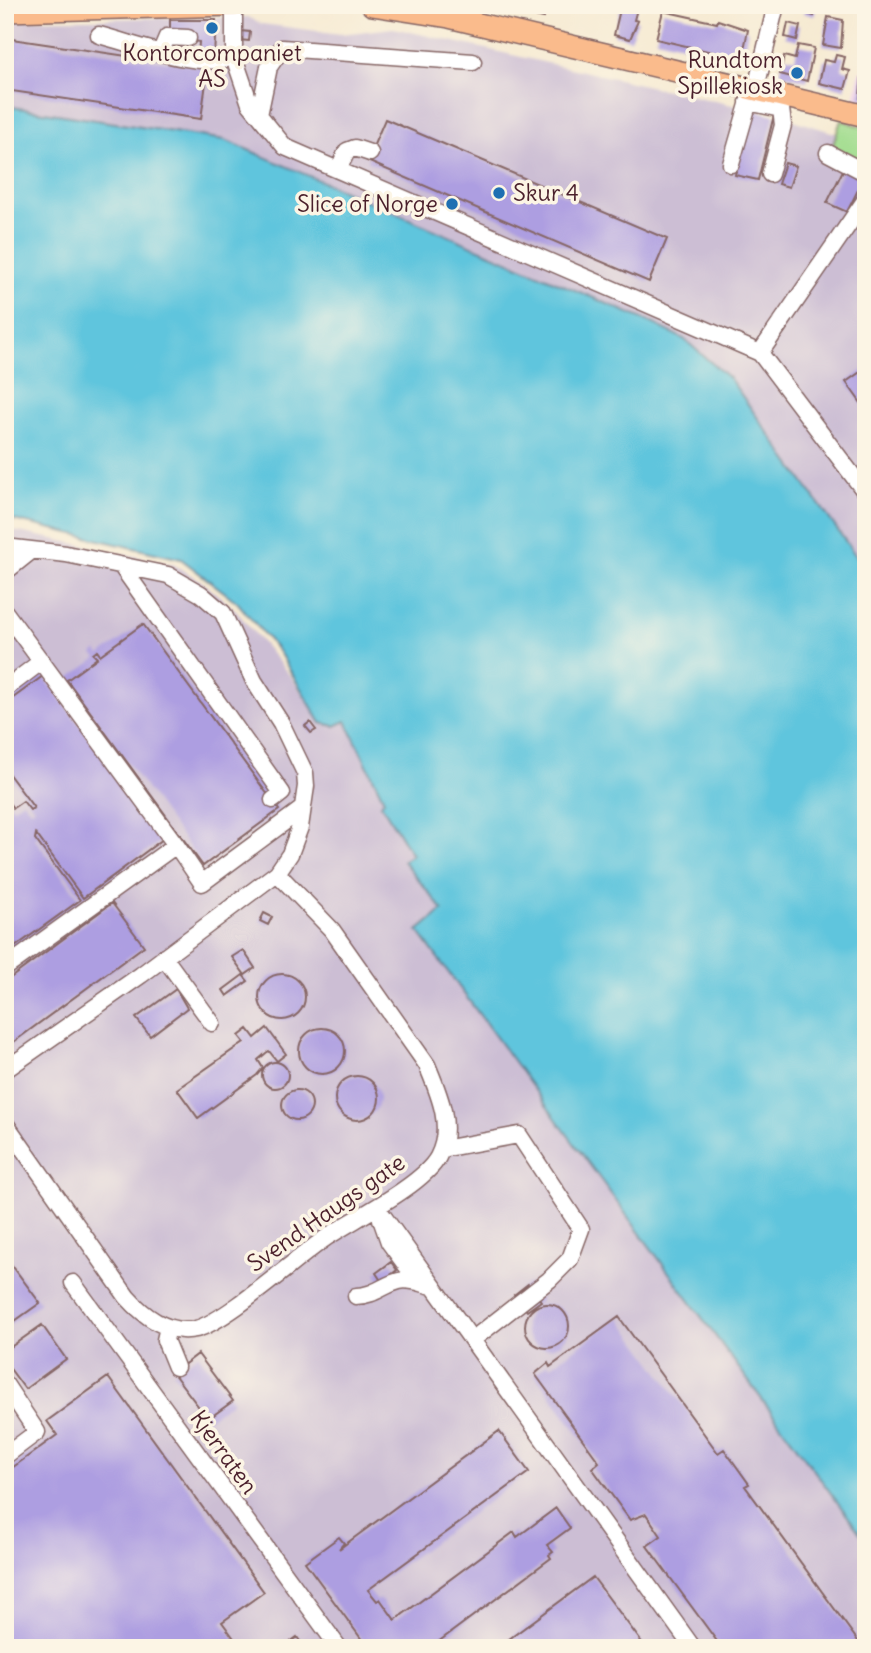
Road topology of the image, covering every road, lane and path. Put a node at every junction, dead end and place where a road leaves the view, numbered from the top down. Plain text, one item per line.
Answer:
1 (234, 5) edge
2 (372, 5) edge
3 (776, 5) edge
4 (5, 11) edge
5 (99, 35) dead end
6 (188, 38) dead end
7 (161, 51) junction
8 (234, 57) junction
9 (473, 62) dead end
10 (753, 93) junction
11 (783, 102) junction
12 (259, 115) junction
13 (866, 116) edge
14 (370, 153) dead end
15 (828, 153) dead end
16 (732, 164) dead end
17 (338, 170) junction
18 (866, 173) edge
19 (770, 174) dead end
20 (866, 199) edge
21 (760, 353) junction
22 (866, 493) edge
23 (5, 547) edge
24 (30, 552) junction
25 (122, 567) junction
26 (5, 572) edge
27 (5, 612) edge
28 (42, 662) junction
29 (5, 689) edge
30 (273, 800) dead end
31 (302, 809) junction
32 (176, 845) junction
33 (277, 873) junction
34 (164, 957) junction
35 (5, 968) edge
36 (212, 1023) dead end
37 (5, 1070) edge
38 (5, 1123) edge
39 (442, 1149) junction
40 (377, 1209) junction
41 (73, 1283) dead end
42 (426, 1285) junction
43 (356, 1296) dead end
44 (451, 1310) junction
45 (168, 1327) junction
46 (472, 1340) junction
47 (176, 1367) dead end
48 (5, 1384) edge
49 (5, 1456) edge
50 (339, 1648) edge
51 (693, 1648) edge

1 - 4 main road
1 - 8 street
2 - 10 main road
3 - 10 street
5 - 7 street
6 - 7 street
7 - 8 street
8 - 12 street
9 - 12 street
10 - 11 main road
10 - 16 street
11 - 13 main road
11 - 19 street
12 - 17 street
14 - 17 street
15 - 18 street
17 - 21 street
20 - 21 street
21 - 22 street
23 - 24 street
24 - 25 street
24 - 26 street
25 - 30 street
25 - 31 street
27 - 28 street
28 - 29 street
28 - 32 street
31 - 32 street
31 - 33 street
32 - 35 street
33 - 34 street
33 - 39 street
34 - 36 street
34 - 37 street
38 - 45 street
39 - 40 street, Svend Haugs gate
39 - 46 street
40 - 42 street
40 - 44 street
40 - 45 street, Svend Haugs gate
41 - 50 street, Kjerraten
42 - 43 street
42 - 44 street
44 - 46 street
45 - 47 street
46 - 51 street
48 - 49 street

